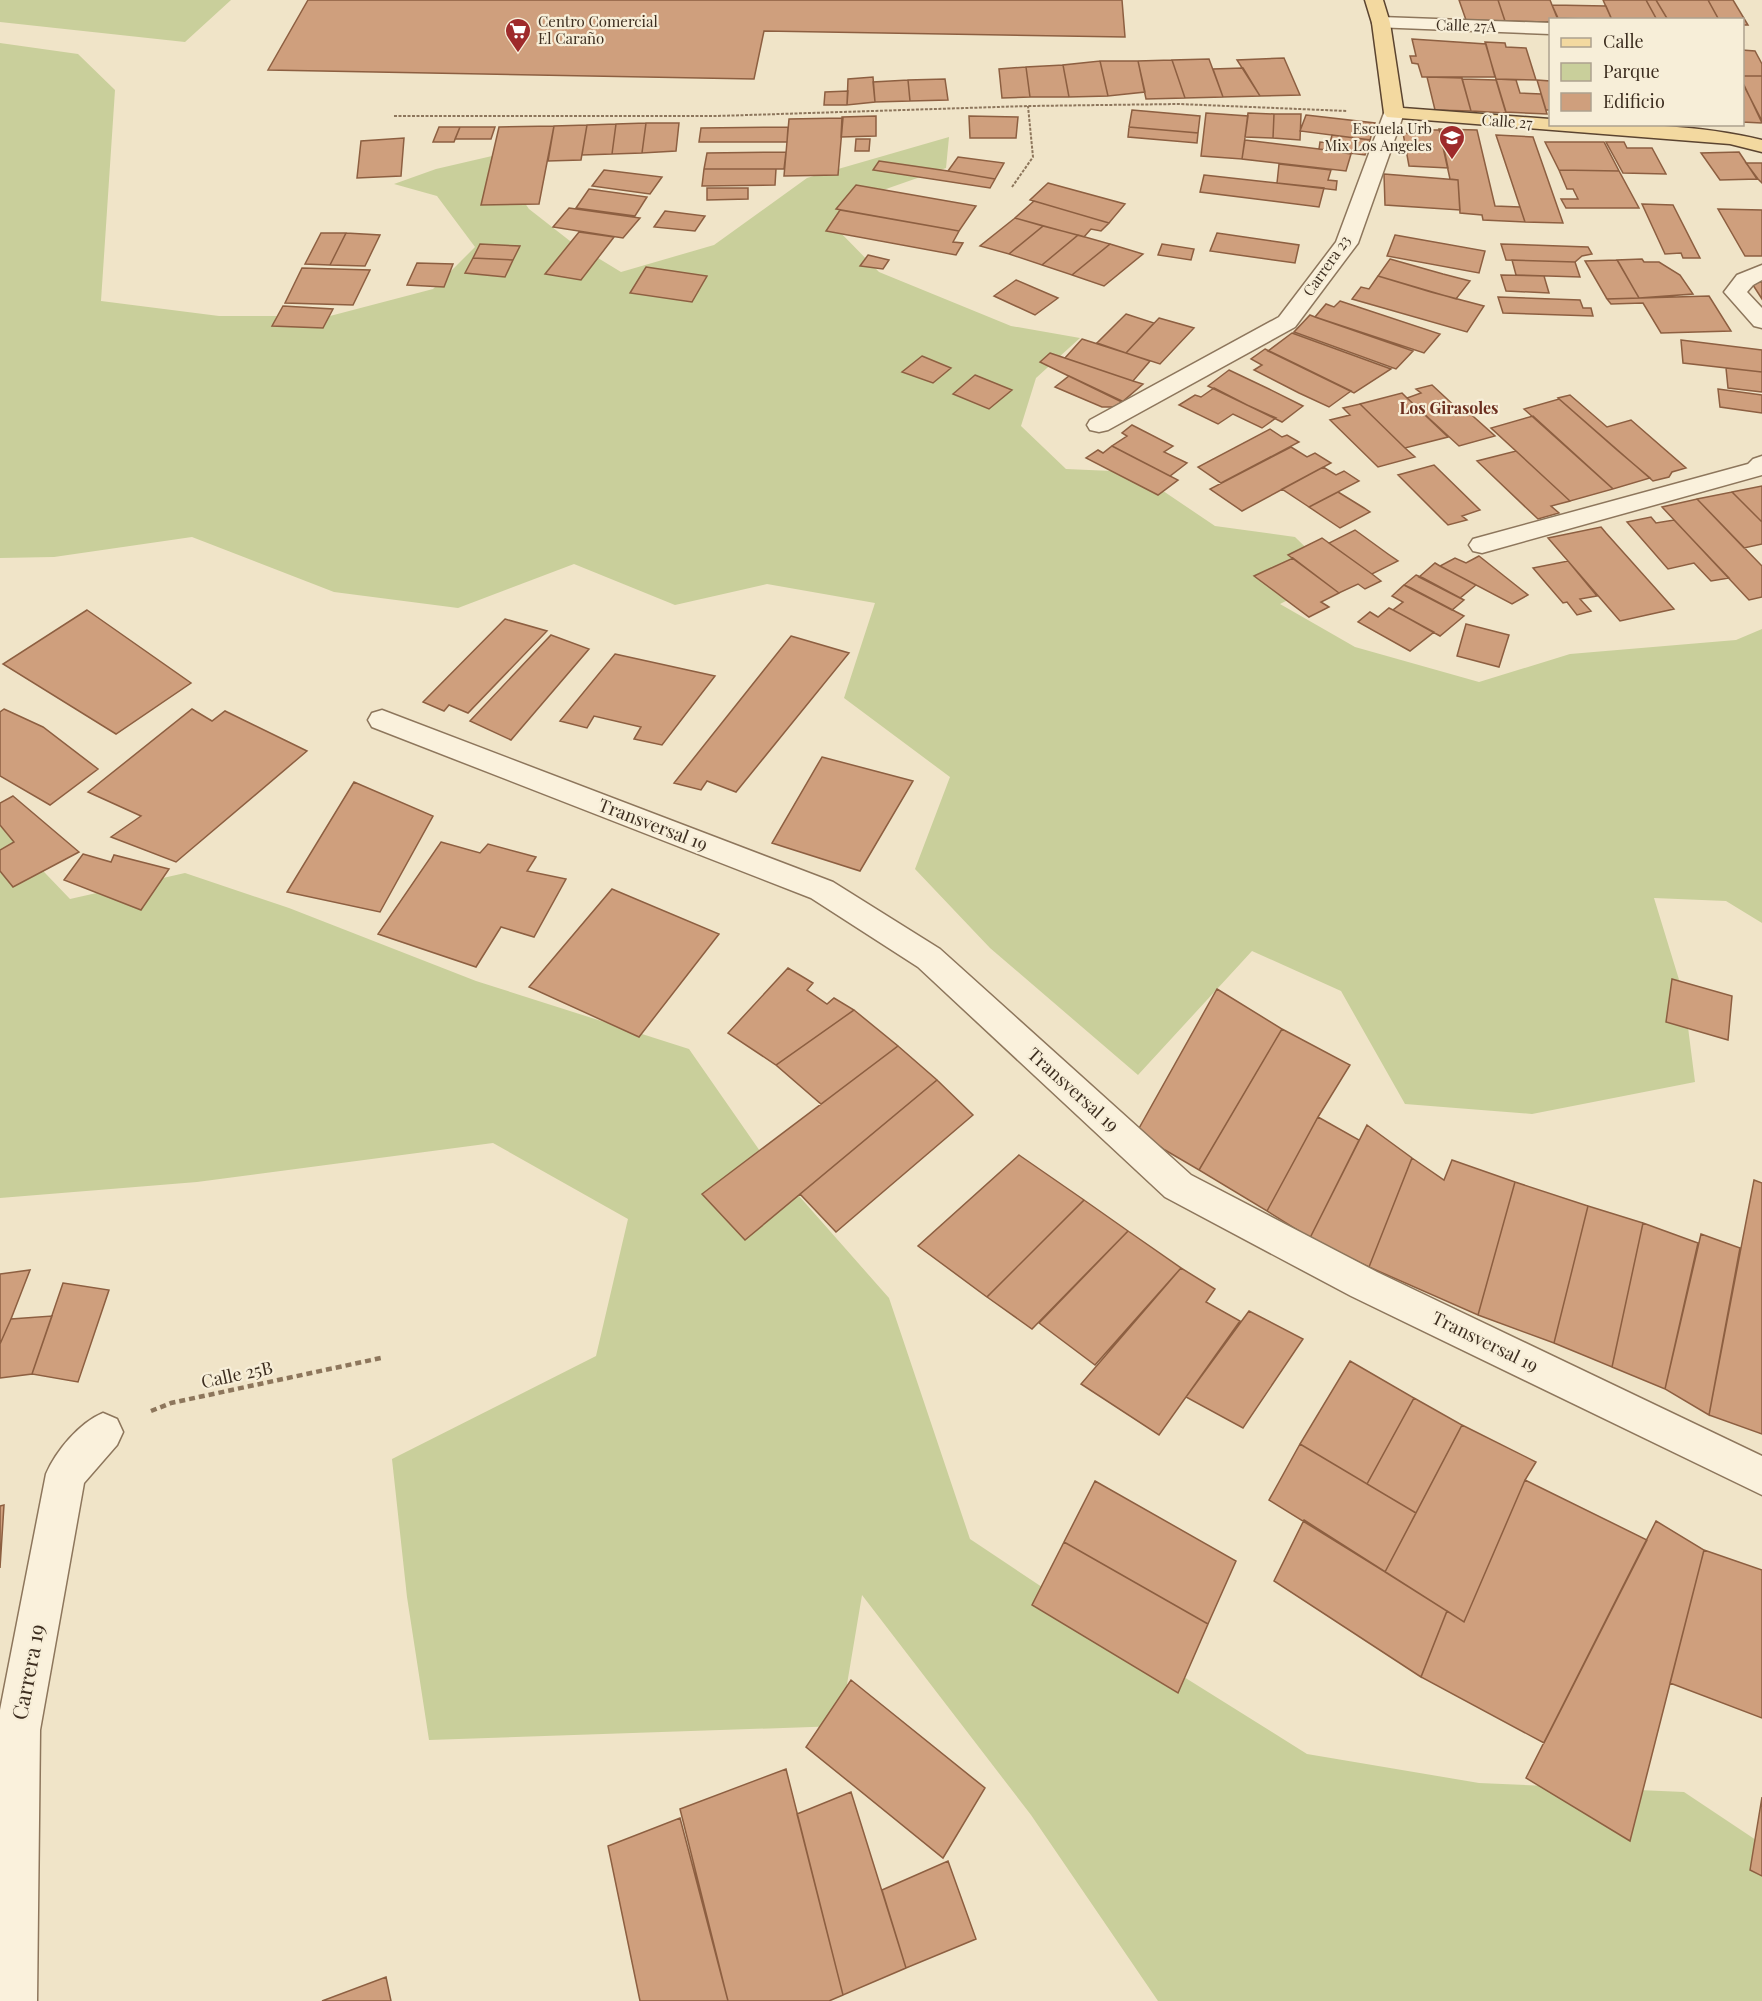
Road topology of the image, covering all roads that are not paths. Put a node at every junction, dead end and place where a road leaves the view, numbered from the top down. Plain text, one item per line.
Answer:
1 (1374, 0) edge
2 (1381, 23) junction
3 (1549, 29) edge
4 (1395, 113) junction
5 (1549, 124) edge
6 (1569, 126) edge
7 (1762, 146) edge
8 (1762, 272) edge
9 (1762, 321) edge
10 (1099, 424) dead end
11 (1762, 464) edge
12 (1482, 545) dead end
13 (382, 720) dead end
14 (102, 1432) road end
15 (1762, 1476) edge
16 (13, 2001) edge

1 - 2 main road, Carrera 23
2 - 3 street, Calle 27A
2 - 4 main road, Carrera 23
4 - 5 main road, Calle 27
4 - 10 street, Carrera 23
6 - 7 main road, Calle 27
8 - 9 street
11 - 12 street
13 - 15 street, Transversal 19
14 - 16 street, Carrera 19

